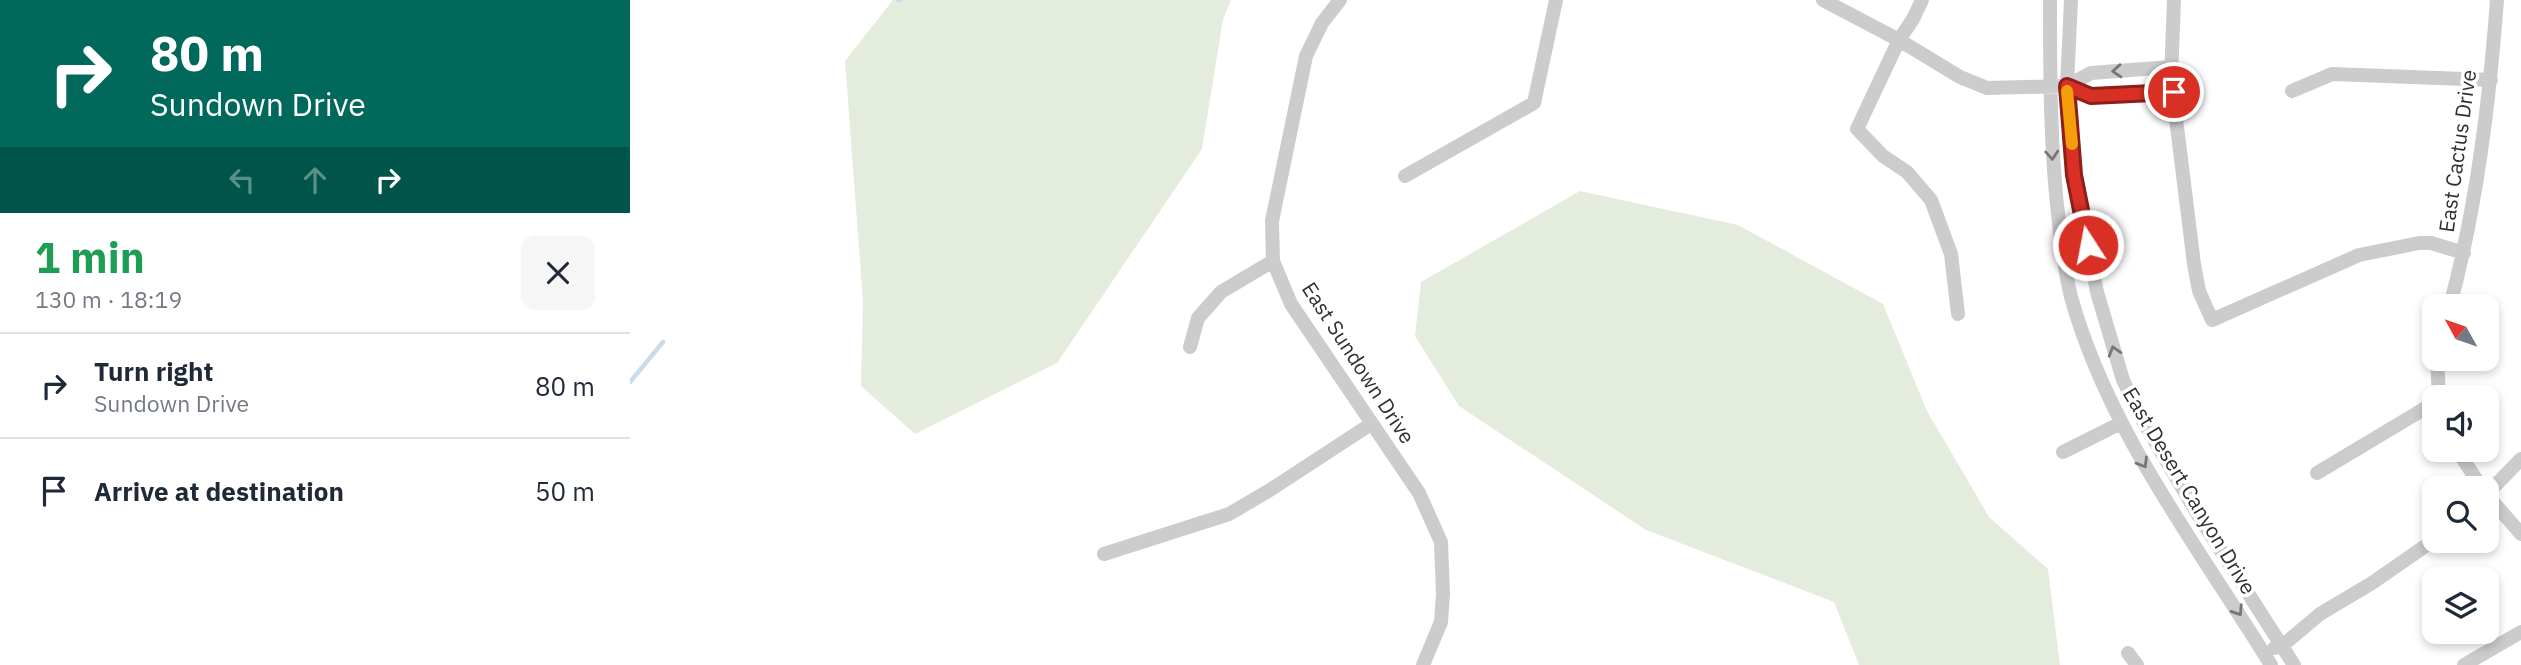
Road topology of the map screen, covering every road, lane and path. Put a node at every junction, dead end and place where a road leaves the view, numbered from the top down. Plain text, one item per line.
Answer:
1 (1340, 0) edge
2 (1556, 0) edge
3 (1822, 0) edge
4 (1922, 0) edge
5 (2050, 0) edge
6 (2071, 0) edge
7 (2174, 0) edge
8 (2497, 0) edge
9 (1899, 40) junction
10 (2171, 68) junction
11 (2491, 80) junction
12 (2049, 85) junction
13 (2067, 86) junction
14 (2292, 91) dead end
15 (2174, 92) junction
16 (1405, 176) dead end
17 (2464, 253) junction
18 (1273, 261) junction
19 (2453, 294) edge
20 (1958, 314) dead end
21 (1190, 347) dead end
22 (2422, 410) edge
23 (2121, 423) junction
24 (1371, 424) junction
25 (2063, 452) dead end
26 (2521, 459) edge
27 (2317, 473) dead end
28 (2499, 482) edge
29 (2499, 508) edge
30 (2521, 534) edge
31 (2422, 548) edge
32 (1104, 554) dead end
33 (2521, 632) edge
34 (2281, 646) junction
35 (2263, 652) junction
36 (1423, 665) edge
37 (2271, 665) edge
38 (2294, 665) edge
39 (2463, 665) edge

1 - 18 street, East Sundown Drive
2 - 16 street
3 - 9 street
4 - 9 street
5 - 12 street, East Desert Canyon Drive
6 - 13 street, East Desert Canyon Drive
7 - 10 street
8 - 11 street, East Cactus Drive
9 - 12 street
9 - 20 street
10 -> 13 street
10 - 15 street
11 - 14 street
11 - 17 street, East Cactus Drive
12 - 13 street
12 -> 23 street, East Desert Canyon Drive
13 - 15 street
34 -> 13 street, East Desert Canyon Drive
15 - 17 street
17 - 19 street, East Cactus Drive
18 - 21 street
18 - 24 street, East Sundown Drive
22 - 27 street
23 - 25 street
23 -> 35 street, East Desert Canyon Drive
24 - 32 street
24 - 36 street, East Sundown Drive
26 - 28 street
29 - 30 street
31 - 34 street
33 - 39 street
34 - 35 street
34 - 38 street, East Desert Canyon Drive
35 - 37 street, East Desert Canyon Drive

